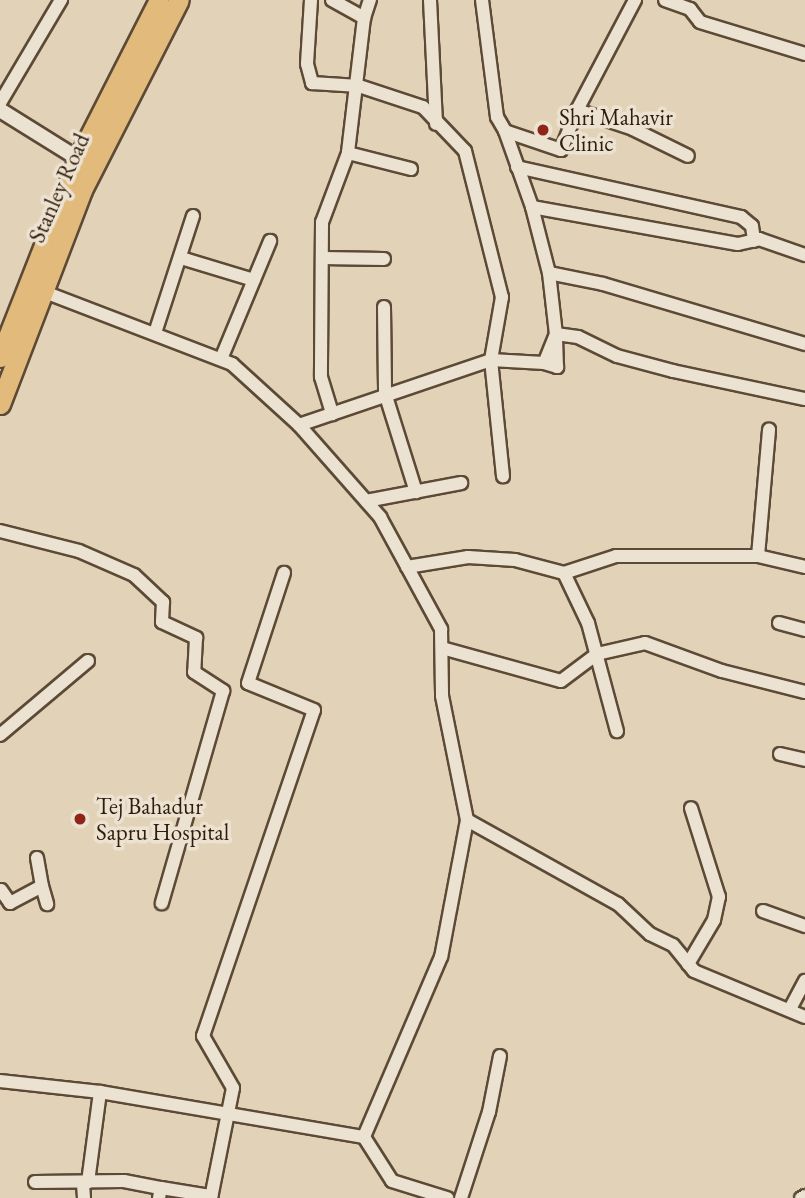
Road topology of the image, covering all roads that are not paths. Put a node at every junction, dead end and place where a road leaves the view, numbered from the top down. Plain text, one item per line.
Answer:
1 (61, 0) edge
2 (159, 0) edge
3 (179, 0) edge
4 (311, 0) edge
5 (332, 0) edge
6 (370, 0) edge
7 (430, 0) edge
8 (482, 0) edge
9 (635, 0) edge
10 (665, 0) edge
11 (364, 18) junction
12 (805, 54) edge
13 (359, 86) junction
14 (0, 103) edge
15 (0, 110) edge
16 (577, 110) junction
17 (436, 124) junction
18 (505, 131) junction
19 (348, 153) junction
20 (688, 156) dead end
21 (85, 164) junction
22 (517, 167) junction
23 (411, 169) dead end
24 (533, 207) junction
25 (193, 216) dead end
26 (270, 241) dead end
27 (754, 241) junction
28 (805, 255) edge
29 (181, 258) junction
30 (322, 258) junction
31 (384, 260) dead end
32 (548, 273) junction
33 (254, 280) junction
34 (42, 290) junction
35 (384, 307) dead end
36 (6, 325) edge
37 (155, 333) junction
38 (555, 334) junction
39 (805, 344) edge
40 (0, 357) edge
41 (221, 359) junction
42 (492, 360) junction
43 (385, 393) junction
44 (805, 399) edge
45 (0, 404) edge
46 (332, 414) junction
47 (299, 425) junction
48 (769, 429) dead end
49 (503, 477) dead end
50 (461, 483) dead end
51 (416, 492) junction
52 (366, 501) junction
53 (0, 531) edge
54 (758, 556) junction
55 (407, 567) junction
56 (805, 567) edge
57 (285, 573) dead end
58 (565, 573) junction
59 (779, 623) dead end
60 (805, 630) edge
61 (442, 648) junction
62 (597, 654) junction
63 (88, 661) dead end
64 (805, 692) edge
65 (617, 731) dead end
66 (0, 735) edge
67 (779, 754) dead end
68 (805, 760) edge
69 (691, 808) dead end
70 (467, 820) junction
71 (37, 859) dead end
72 (0, 886) edge
73 (42, 886) junction
74 (162, 903) dead end
75 (47, 904) dead end
76 (764, 911) dead end
77 (805, 926) edge
78 (688, 964) junction
79 (805, 981) edge
80 (790, 1009) junction
81 (805, 1017) edge
82 (500, 1056) dead end
83 (0, 1082) edge
84 (100, 1092) junction
85 (229, 1116) junction
86 (364, 1137) junction
87 (35, 1182) dead end
88 (88, 1182) junction
89 (160, 1193) edge
90 (211, 1197) edge
91 (85, 1198) edge
92 (447, 1198) edge
93 (461, 1198) edge

1 - 14 street
2 - 21 main road, Stanley Road
3 - 21 main road, Stanley Road
4 - 13 street
5 - 11 street
6 - 11 street
7 - 17 street
8 - 18 street
9 - 16 street
10 - 12 street
11 - 13 street
13 - 17 street
13 - 19 street
15 - 21 street
16 - 18 street
16 - 20 street
17 - 42 street
18 - 22 street
19 - 23 street
19 - 30 street
21 - 34 main road, Stanley Road
21 - 36 main road, Stanley Road
22 - 24 street
22 - 27 street
24 - 27 street
24 - 32 street
25 - 29 street
26 - 33 street
27 - 28 street
29 - 33 street
29 - 37 street
30 - 31 street
30 - 46 street
32 - 38 street
32 - 39 street
33 - 41 street
34 - 37 street
34 - 45 main road, Stanley Road
35 - 43 street
36 - 40 main road, Stanley Road
37 - 41 street
38 - 42 street
38 - 44 street
41 - 47 street
42 - 43 street
42 - 49 street
43 - 46 street
43 - 51 street
46 - 47 street
47 - 52 street
48 - 54 street
50 - 51 street
51 - 52 street
52 - 55 street
53 - 74 street
54 - 56 street
54 - 58 street
55 - 58 street
55 - 61 street
57 - 85 street
58 - 62 street
59 - 60 street
61 - 62 street
61 - 70 street
62 - 64 street
62 - 65 street
63 - 66 street
67 - 68 street
69 - 78 street
70 - 78 street
70 - 86 street
71 - 73 street
72 - 73 street
73 - 75 street
76 - 77 street
78 - 80 street
79 - 80 street
80 - 81 street
82 - 93 street
83 - 84 street
84 - 85 street
84 - 88 street
85 - 86 street
85 - 90 street
86 - 92 street
87 - 88 street
88 - 89 street
88 - 91 street
89 - 90 street

